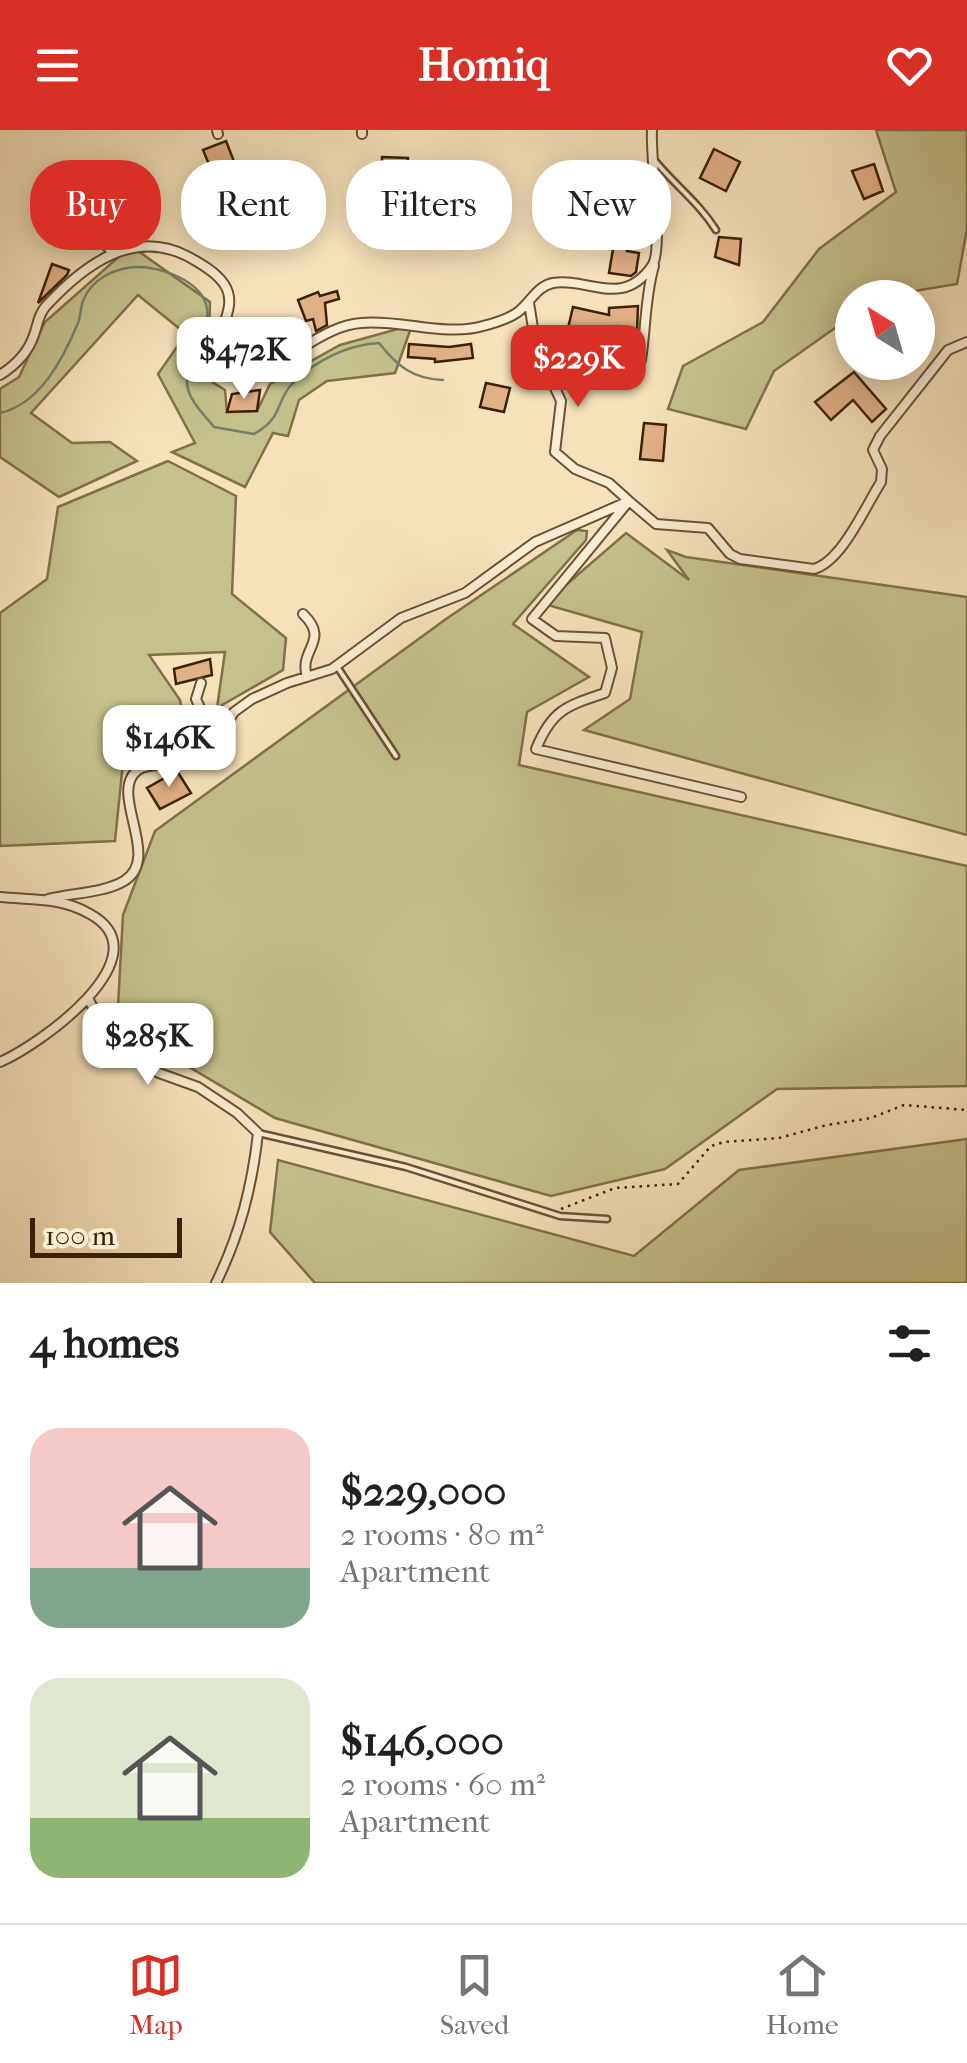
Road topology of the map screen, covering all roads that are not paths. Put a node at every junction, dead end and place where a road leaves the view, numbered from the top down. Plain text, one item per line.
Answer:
1 (652, 130) edge
2 (650, 154) junction
3 (716, 230) dead end
4 (113, 252) joint
5 (657, 256) junction
6 (529, 302) junction
7 (967, 342) edge
8 (641, 360) dead end
9 (0, 375) edge
10 (628, 501) junction
11 (302, 614) dead end
12 (336, 666) junction
13 (307, 678) junction
14 (201, 683) dead end
15 (396, 756) dead end
16 (208, 762) junction
17 (742, 797) dead end
18 (0, 896) edge
19 (48, 899) junction
20 (89, 1000) junction
21 (0, 1062) edge
22 (258, 1133) junction
23 (606, 1219) dead end
24 (216, 1283) edge

1 - 2 street
2 - 3 lane
2 - 5 street
4 - 6 street
4 - 9 street
5 - 6 street
5 - 8 street
6 - 10 street
7 - 10 street
10 - 12 street
10 - 17 street
11 - 13 street
12 - 13 street
12 - 15 lane
13 - 16 street
14 - 16 street
16 - 19 street
18 - 19 street
19 - 20 street
20 - 21 street
20 - 22 street
22 - 23 lane
22 - 24 street

